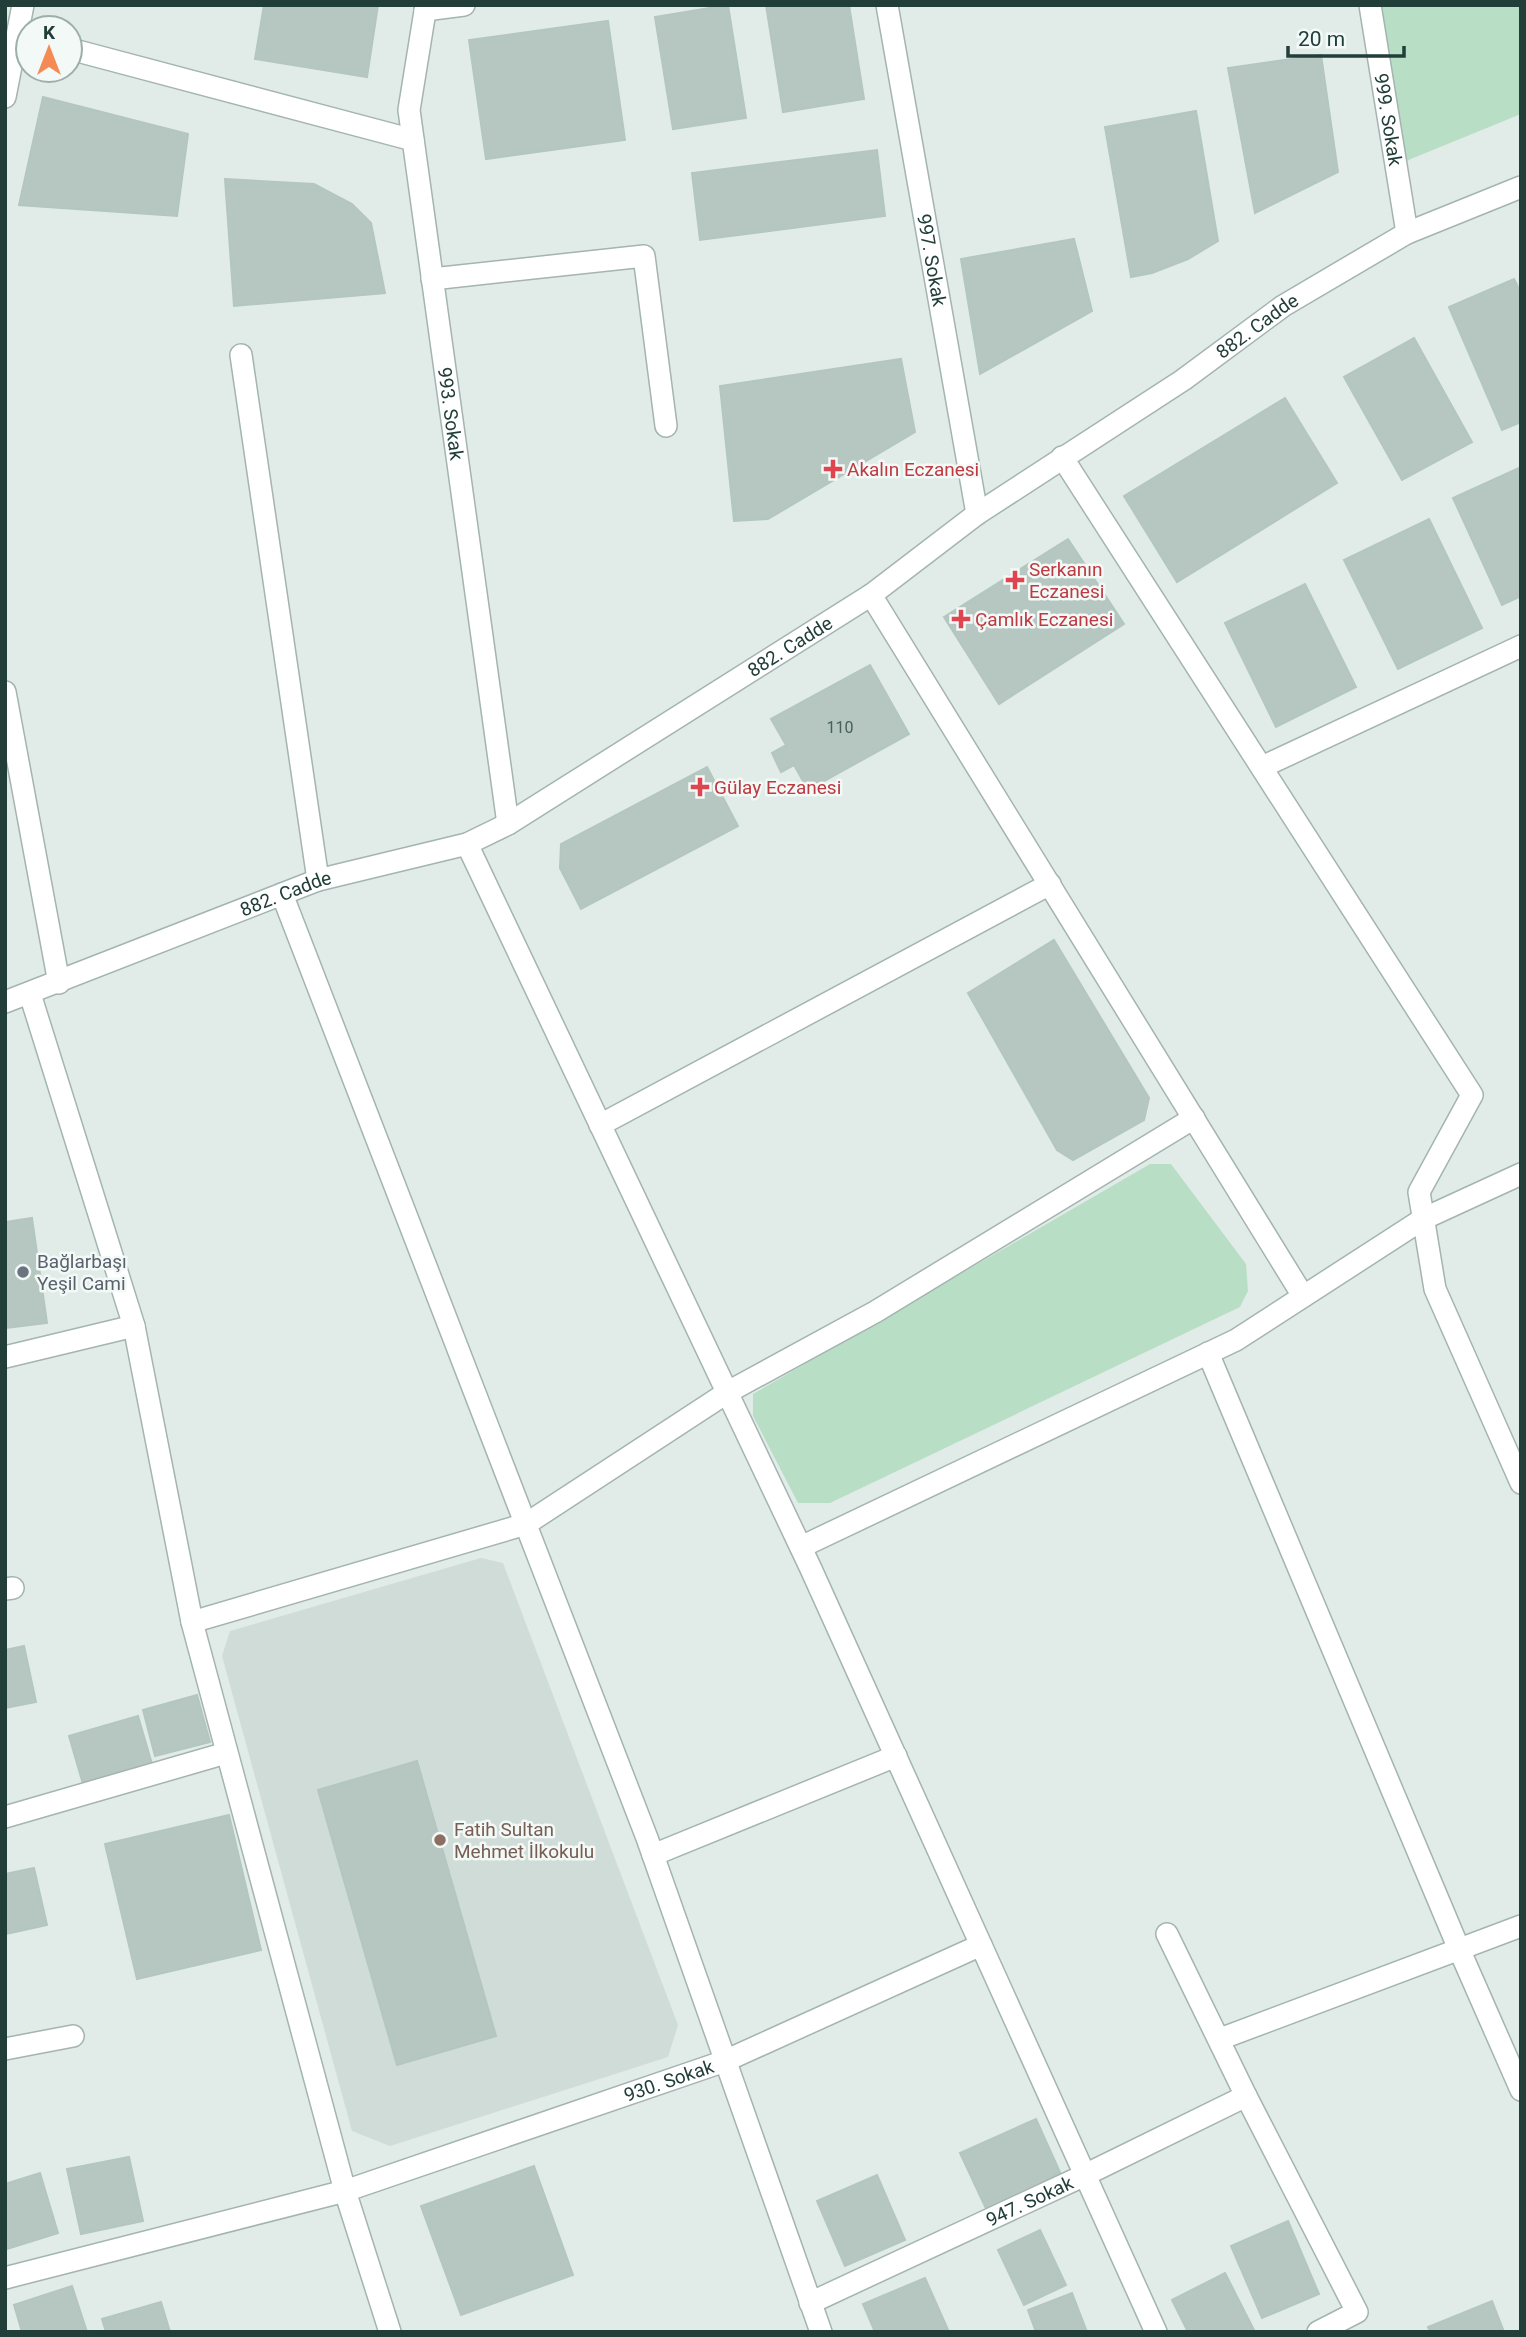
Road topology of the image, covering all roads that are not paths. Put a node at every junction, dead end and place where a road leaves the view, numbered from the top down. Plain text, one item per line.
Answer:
1 (464, 5) edge
2 (887, 5) edge
3 (1370, 5) edge
4 (426, 8) edge
5 (14, 50) edge
6 (84, 53) edge
7 (5, 97) edge
8 (413, 140) junction
9 (1521, 187) edge
10 (1408, 233) junction
11 (432, 279) junction
12 (241, 355) dead end
13 (666, 426) dead end
14 (1062, 457) junction
15 (977, 514) junction
16 (871, 595) junction
17 (1521, 646) edge
18 (5, 692) edge
19 (1262, 767) junction
20 (508, 824) junction
21 (467, 844) junction
22 (318, 880) junction
23 (1050, 884) junction
24 (282, 894) junction
25 (59, 982) junction
26 (30, 994) junction
27 (5, 1002) edge
28 (1194, 1118) junction
29 (600, 1125) junction
30 (1521, 1174) edge
31 (1423, 1219) junction
32 (1303, 1296) junction
33 (134, 1326) junction
34 (1208, 1353) junction
35 (5, 1357) edge
36 (728, 1392) junction
37 (1521, 1483) edge
38 (526, 1524) junction
39 (801, 1548) junction
40 (192, 1622) junction
41 (226, 1753) junction
42 (896, 1756) junction
43 (5, 1816) edge
44 (653, 1855) junction
45 (1521, 1926) edge
46 (1167, 1934) dead end
47 (981, 1945) junction
48 (1459, 1949) junction
49 (73, 2036) dead end
50 (1220, 2039) junction
51 (5, 2049) edge
52 (725, 2061) junction
53 (1521, 2090) edge
54 (1246, 2096) junction
55 (1085, 2175) junction
56 (345, 2191) junction
57 (5, 2278) edge
58 (810, 2303) junction
59 (390, 2332) edge
60 (821, 2332) edge
61 (1156, 2332) edge
62 (1318, 2332) edge

1 - 4 street
2 - 15 street, 997. Sokak
3 - 10 street, 999. Sokak
4 - 8 street, 993. Sokak
5 - 7 street
6 - 8 street
8 - 11 street, 993. Sokak
9 - 10 street, 882. Cadde
10 - 14 street, 882. Cadde
11 - 13 street
11 - 20 street, 993. Sokak
12 - 22 street
14 - 15 street, 882. Cadde
14 - 19 street
15 - 16 street, 882. Cadde
16 - 20 street, 882. Cadde
16 - 23 street
17 - 19 street
18 - 25 street
19 - 31 street
20 - 21 street, 882. Cadde
21 - 22 street, 882. Cadde
21 - 29 street
22 - 24 street, 882. Cadde
23 - 28 street
23 - 29 street
24 - 25 street, 882. Cadde
24 - 38 street
25 - 26 street, 882. Cadde
26 - 27 street, 882. Cadde
26 - 33 street
28 - 32 street
28 - 36 street
29 - 36 street
30 - 31 street
31 - 32 street
31 - 37 street
32 - 34 street
33 - 35 street
33 - 40 street
34 - 39 street
34 - 48 street
36 - 38 street
36 - 39 street
38 - 40 street
38 - 44 street
39 - 42 street
40 - 41 street
41 - 43 street
41 - 56 street
42 - 44 street
42 - 47 street
44 - 52 street
45 - 48 street
46 - 50 street
47 - 52 street, 930. Sokak
47 - 55 street
48 - 50 street
48 - 53 street
49 - 51 street
50 - 54 street
52 - 56 street, 930. Sokak
52 - 58 street
54 - 55 street, 947. Sokak
54 - 62 street
55 - 58 street, 947. Sokak
55 - 61 street
56 - 57 street, 930. Sokak
56 - 59 street
58 - 60 street

